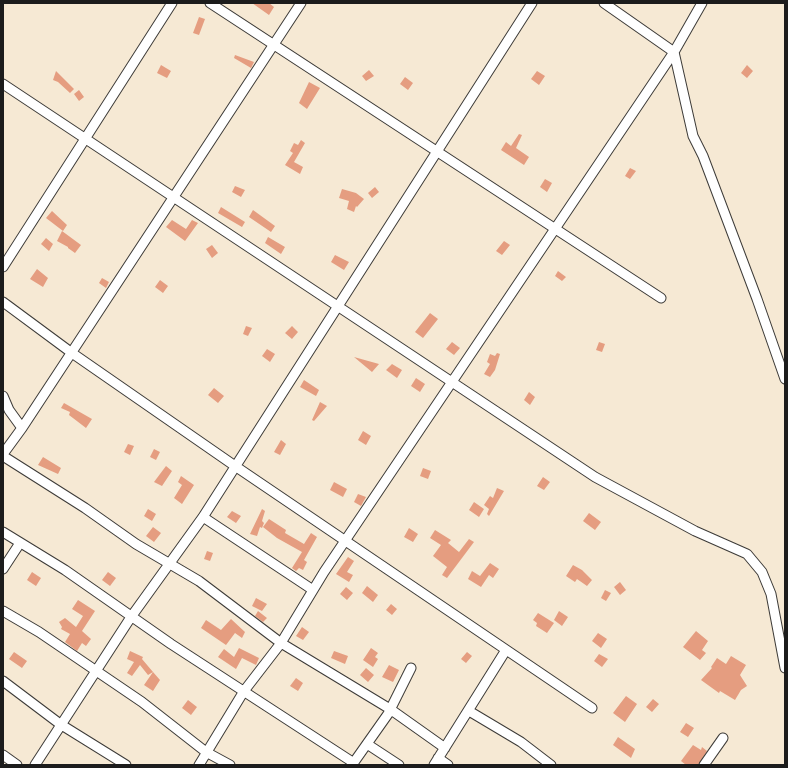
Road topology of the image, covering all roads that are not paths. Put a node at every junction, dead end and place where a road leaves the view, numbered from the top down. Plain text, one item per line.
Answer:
1 (172, 3) edge
2 (210, 3) edge
3 (301, 3) edge
4 (532, 3) edge
5 (604, 3) edge
6 (702, 3) edge
7 (274, 45) junction
8 (674, 52) junction
9 (3, 84) edge
10 (85, 138) junction
11 (437, 151) junction
12 (174, 197) junction
13 (556, 229) junction
14 (3, 267) edge
15 (661, 298) dead end
16 (3, 302) edge
17 (337, 306) junction
18 (72, 353) junction
19 (785, 378) edge
20 (452, 382) junction
21 (3, 396) edge
22 (22, 428) junction
23 (3, 455) edge
24 (235, 466) junction
25 (202, 517) junction
26 (3, 532) edge
27 (346, 540) junction
28 (20, 543) junction
29 (169, 563) junction
30 (3, 569) edge
31 (313, 590) junction
32 (3, 611) edge
33 (131, 616) junction
34 (282, 643) junction
35 (506, 650) junction
36 (411, 668) dead end
37 (785, 668) edge
38 (96, 671) junction
39 (3, 681) edge
40 (244, 691) junction
41 (592, 708) dead end
42 (390, 709) junction
43 (469, 711) junction
44 (60, 724) junction
45 (723, 738) dead end
46 (367, 744) junction
47 (445, 748) junction
48 (206, 752) junction
49 (3, 755) edge
50 (436, 762) edge
51 (353, 764) edge
52 (17, 765) edge
53 (35, 765) edge
54 (126, 765) edge
55 (199, 765) edge
56 (230, 765) edge
57 (399, 765) edge
58 (448, 765) edge
59 (551, 765) edge
60 (704, 765) edge

1 - 10 street
2 - 7 street
3 - 7 street
4 - 11 street
5 - 8 street
6 - 8 street
7 - 11 street
7 - 12 street
8 - 13 street
8 - 19 street
9 - 10 street
10 - 12 street
10 - 14 street
11 - 13 street
11 - 17 street
12 - 17 street
12 - 18 street
13 - 15 street
13 - 20 street
16 - 18 street
17 - 20 street
17 - 24 street
18 - 22 street
18 - 24 street
20 - 27 street
20 - 37 street
21 - 22 street
22 - 23 street
23 - 29 street
24 - 25 street
24 - 27 street
25 - 29 street
25 - 31 street
26 - 28 street
27 - 31 street
27 - 35 street
28 - 30 street
28 - 33 street
29 - 33 street
29 - 34 street
31 - 34 street
32 - 38 street
33 - 38 street
33 - 40 street
34 - 40 street
34 - 42 street
35 - 41 street
35 - 43 street
36 - 42 street
38 - 44 street
38 - 48 street
39 - 44 street
40 - 48 street
40 - 51 street
42 - 46 street
42 - 47 street
43 - 47 street
43 - 59 street
44 - 53 street
44 - 54 street
45 - 60 street
46 - 51 street
46 - 57 street
47 - 50 street
48 - 55 street
48 - 56 street
49 - 52 street
50 - 58 street

